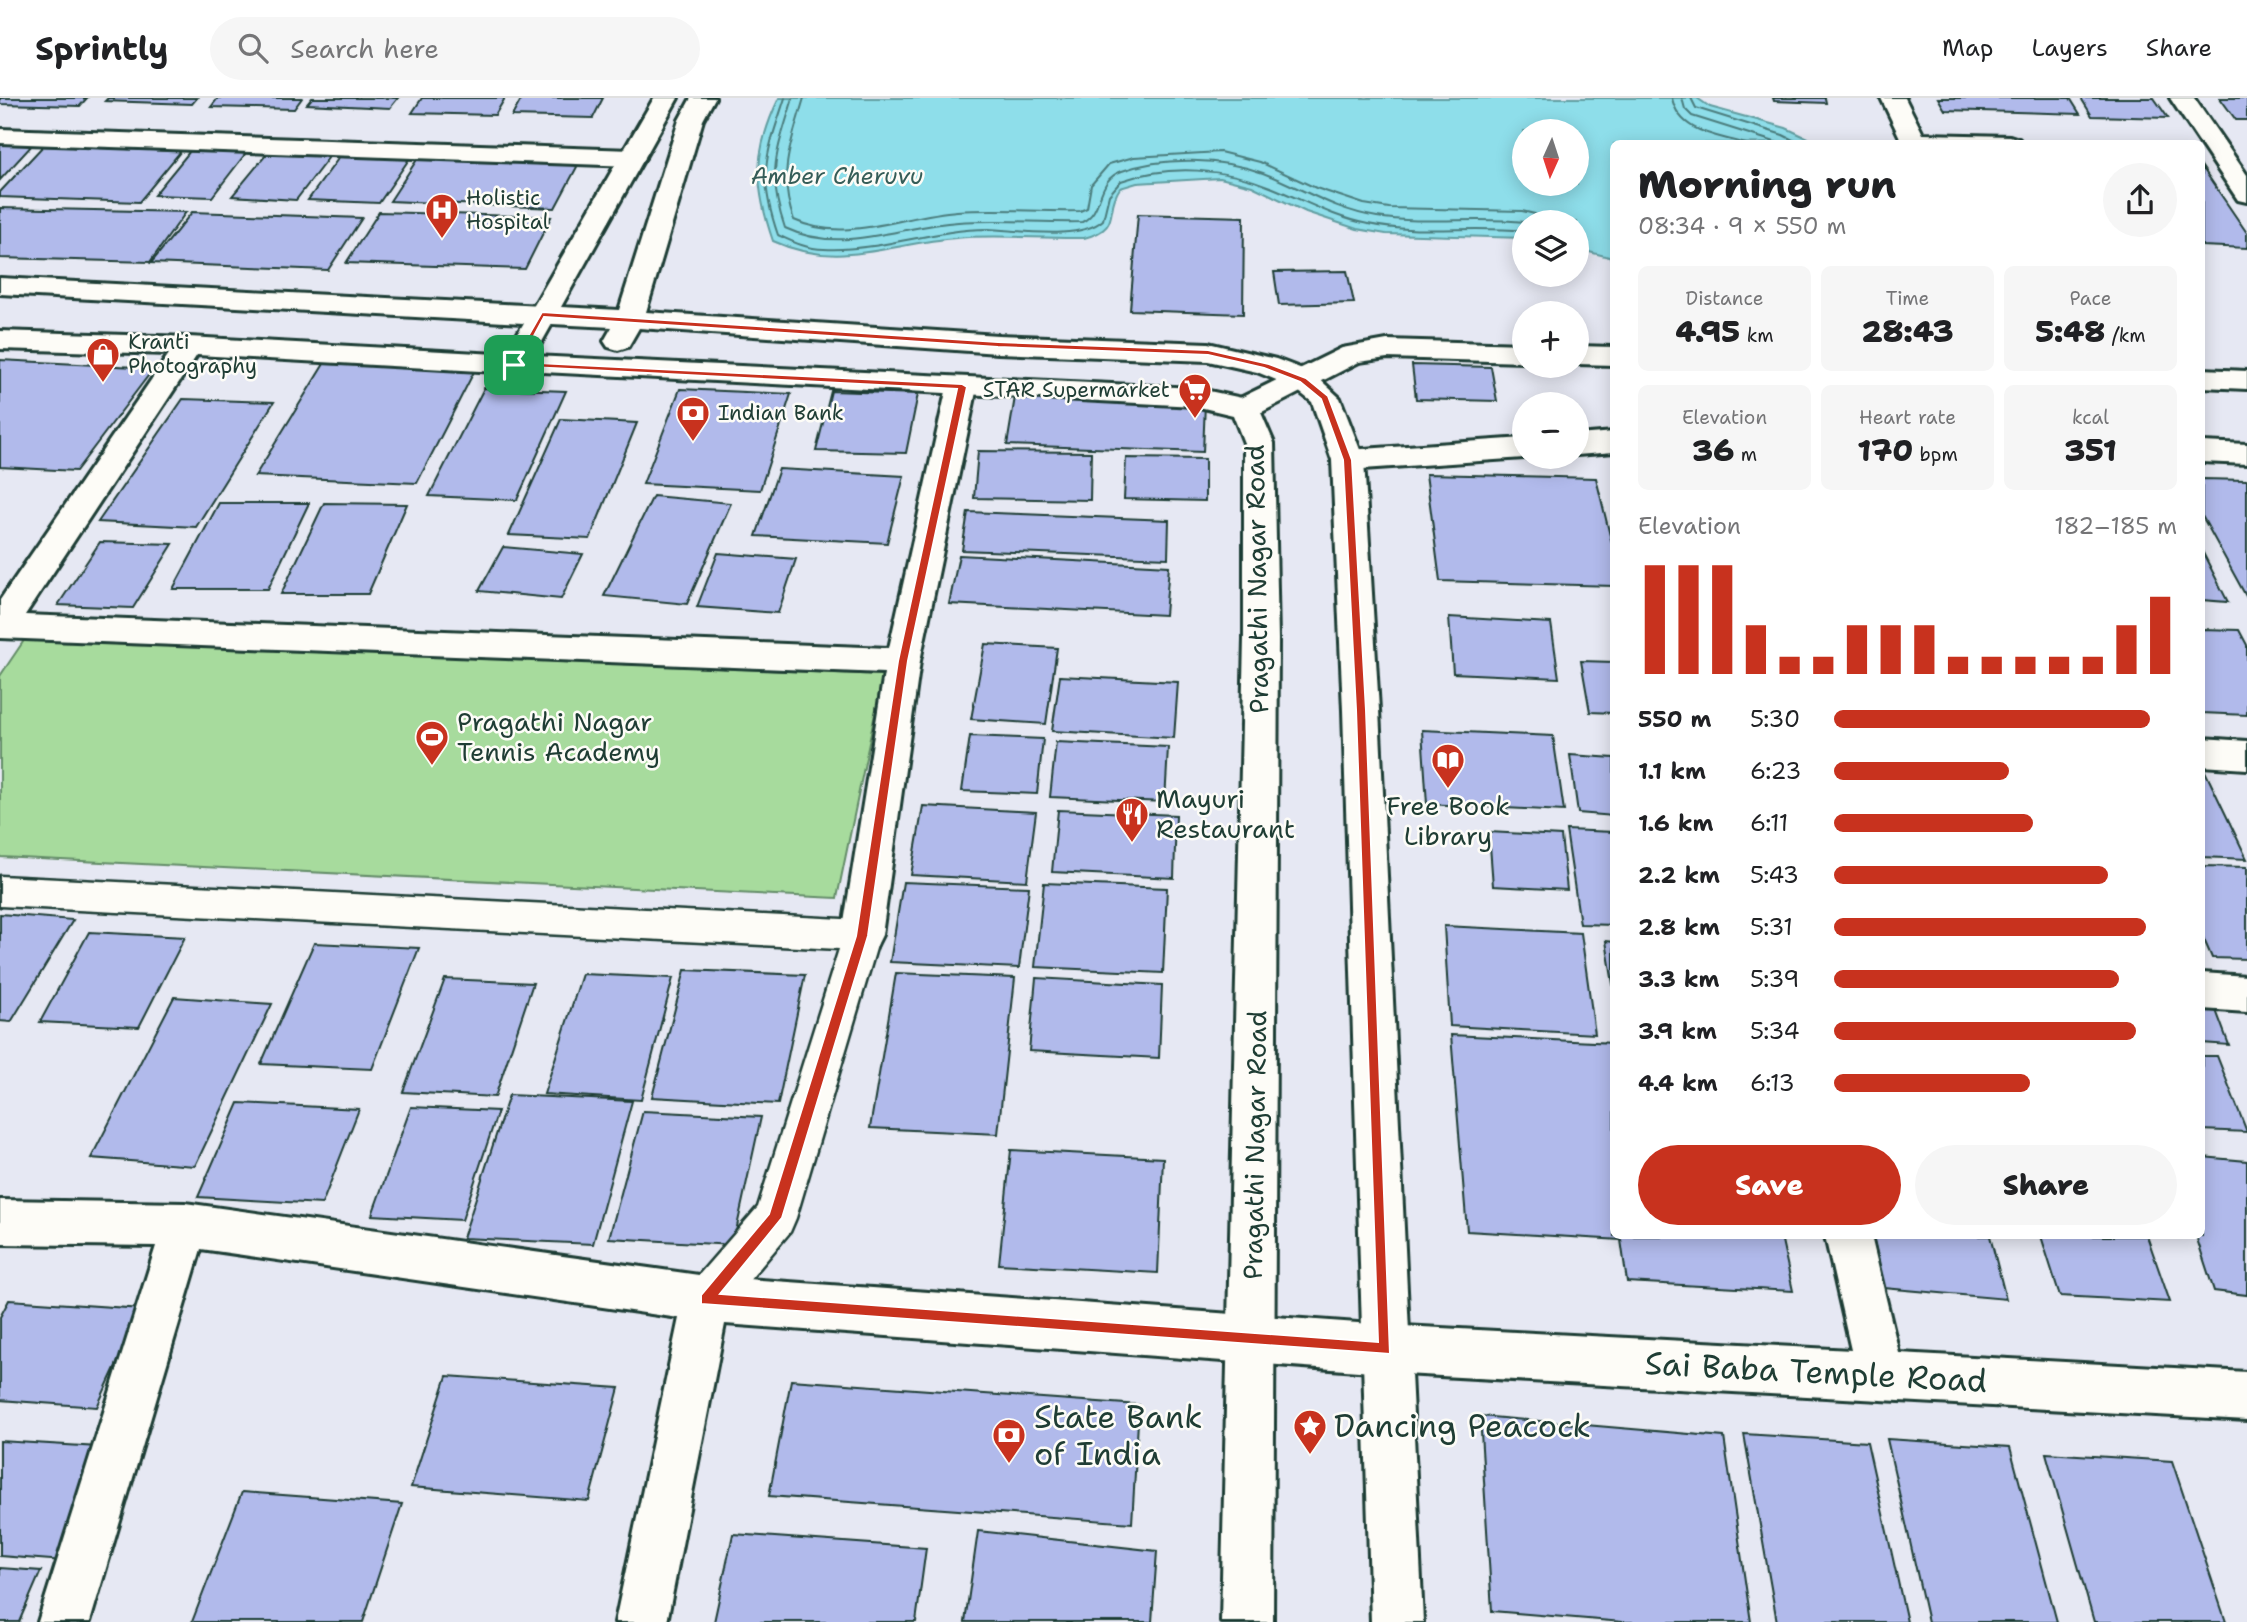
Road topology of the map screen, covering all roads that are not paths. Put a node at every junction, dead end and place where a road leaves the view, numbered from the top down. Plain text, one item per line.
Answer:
1 (666, 98) edge
2 (703, 98) edge
3 (1893, 98) edge
4 (2182, 98) edge
5 (0, 136) edge
6 (1915, 140) edge
7 (2210, 149) edge
8 (2247, 149) edge
9 (632, 158) junction
10 (2247, 194) edge
11 (0, 286) edge
12 (542, 315) junction
13 (630, 319) junction
14 (0, 340) edge
15 (189, 346) junction
16 (1512, 353) edge
17 (1589, 355) edge
18 (1610, 356) edge
19 (514, 365) junction
20 (603, 368) junction
21 (2205, 378) edge
22 (1303, 380) junction
23 (2247, 380) edge
24 (962, 387) junction
25 (1245, 408) junction
26 (1610, 443) edge
27 (1589, 444) edge
28 (1512, 449) edge
29 (2205, 452) edge
30 (2247, 454) edge
31 (1348, 460) junction
32 (0, 626) edge
33 (903, 661) junction
34 (2205, 752) edge
35 (2247, 755) edge
36 (0, 891) edge
37 (862, 936) junction
38 (2205, 991) edge
39 (2247, 994) edge
40 (0, 1222) edge
41 (185, 1225) junction
42 (1848, 1239) edge
43 (706, 1299) junction
44 (1253, 1340) junction
45 (1385, 1349) junction
46 (1880, 1374) junction
47 (2247, 1396) edge
48 (64, 1622) edge
49 (641, 1622) edge
50 (1247, 1622) edge
51 (1396, 1622) edge

1 - 9 street
2 - 13 street
3 - 6 street
4 - 7 street
5 - 9 street
7 - 8 street
7 - 10 street
9 - 12 street
11 - 12 street
12 - 13 street
12 - 19 street
13 - 20 street
13 - 22 street
14 - 15 street, Pragathi Nagar Road
15 - 19 street, Pragathi Nagar Road
15 - 32 street
16 - 22 street
17 - 18 street
19 - 20 street, Pragathi Nagar Road
20 - 24 street, Pragathi Nagar Road
21 - 23 street
22 - 25 street
22 - 31 street
24 - 25 street, Pragathi Nagar Road
24 - 33 street
25 - 44 street, Pragathi Nagar Road
26 - 27 street
28 - 31 street
29 - 30 street
31 - 45 street
32 - 33 street
33 - 37 street
34 - 35 street
36 - 37 lane
37 - 43 lane
38 - 39 street
40 - 41 street, Sai Baba Temple Road
41 - 43 street, Sai Baba Temple Road
41 - 48 street
42 - 46 street
43 - 44 street, Sai Baba Temple Road
43 - 49 street
44 - 45 street, Sai Baba Temple Road
44 - 50 street, Pragathi Nagar Road
45 - 46 street, Sai Baba Temple Road
45 - 51 street
46 - 47 street, Sai Baba Temple Road

